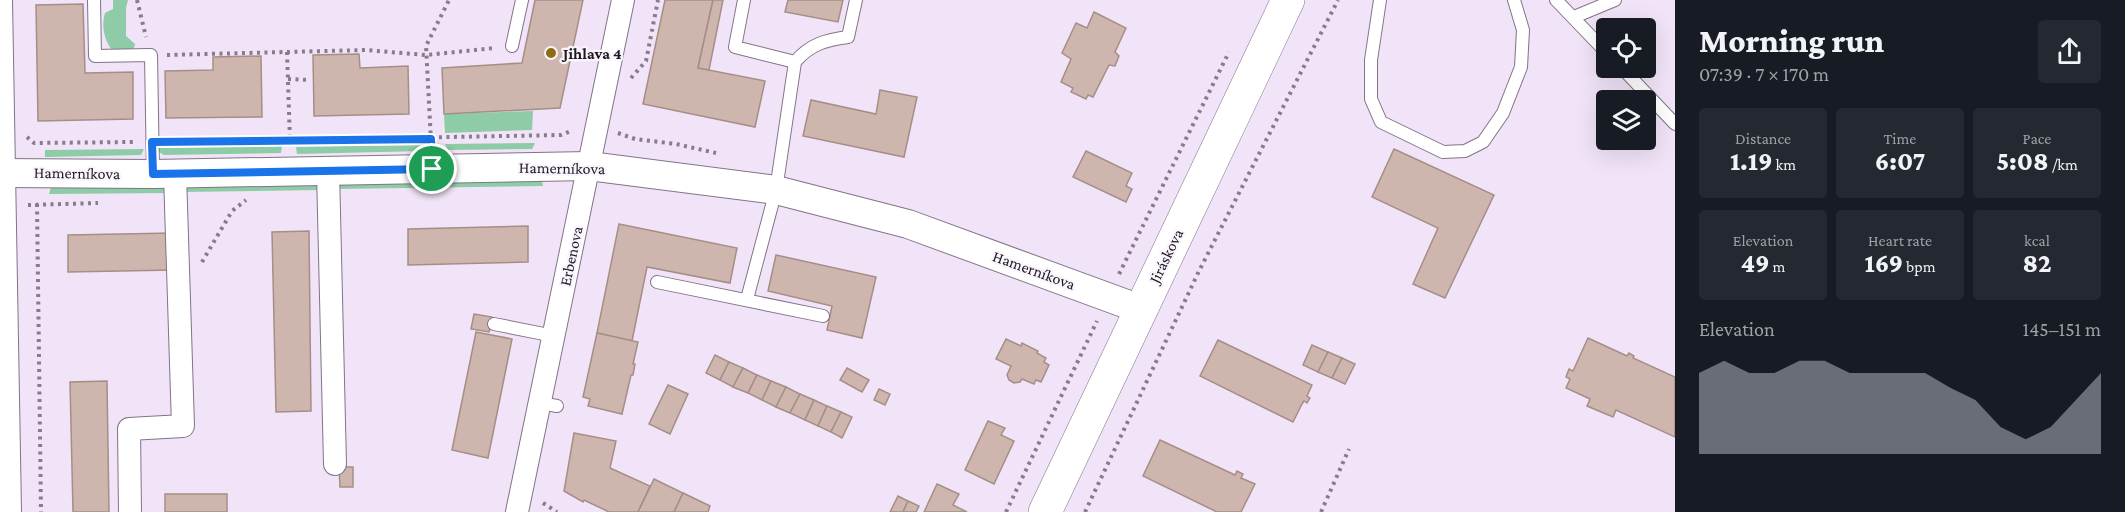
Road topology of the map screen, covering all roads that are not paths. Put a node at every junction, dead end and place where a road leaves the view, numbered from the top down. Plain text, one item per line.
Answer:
1 (1, 0) edge
2 (94, 0) edge
3 (522, 0) edge
4 (623, 0) edge
5 (744, 0) edge
6 (856, 0) edge
7 (1288, 0) edge
8 (1380, 0) edge
9 (1514, 0) edge
10 (1556, 0) edge
11 (1615, 0) edge
12 (1574, 17) junction
13 (1596, 41) edge
14 (512, 46) road end
15 (795, 62) junction
16 (1631, 78) edge
17 (1675, 124) edge
18 (590, 166) junction
19 (328, 171) junction
20 (2, 173) edge
21 (164, 174) junction
22 (776, 190) junction
23 (657, 282) dead end
24 (747, 299) junction
25 (1140, 309) junction
26 (823, 316) dead end
27 (495, 324) dead end
28 (554, 336) junction
29 (4, 390) edge
30 (335, 464) dead end
31 (7, 510) edge
32 (130, 512) edge
33 (517, 512) edge
34 (1045, 512) edge

1 - 20 street
2 - 21 lane
3 - 14 lane
4 - 18 street, Erbenova
5 - 15 lane
6 - 15 lane
7 - 25 main road, Jiráskova
8 - 9 lane
10 - 12 lane
11 - 12 lane
12 - 13 lane
15 - 22 lane
16 - 17 lane
18 - 19 street, Hamerníkova
18 - 22 street, Hamerníkova
18 - 28 street, Erbenova
19 - 21 street, Hamerníkova
19 - 30 street
20 - 21 street, Hamerníkova
20 - 29 street
21 - 32 street
22 - 24 lane
22 - 25 street, Hamerníkova
23 - 24 lane
24 - 26 lane
25 - 34 main road, Jiráskova
27 - 28 lane
28 - 33 street, Erbenova
29 - 31 street

